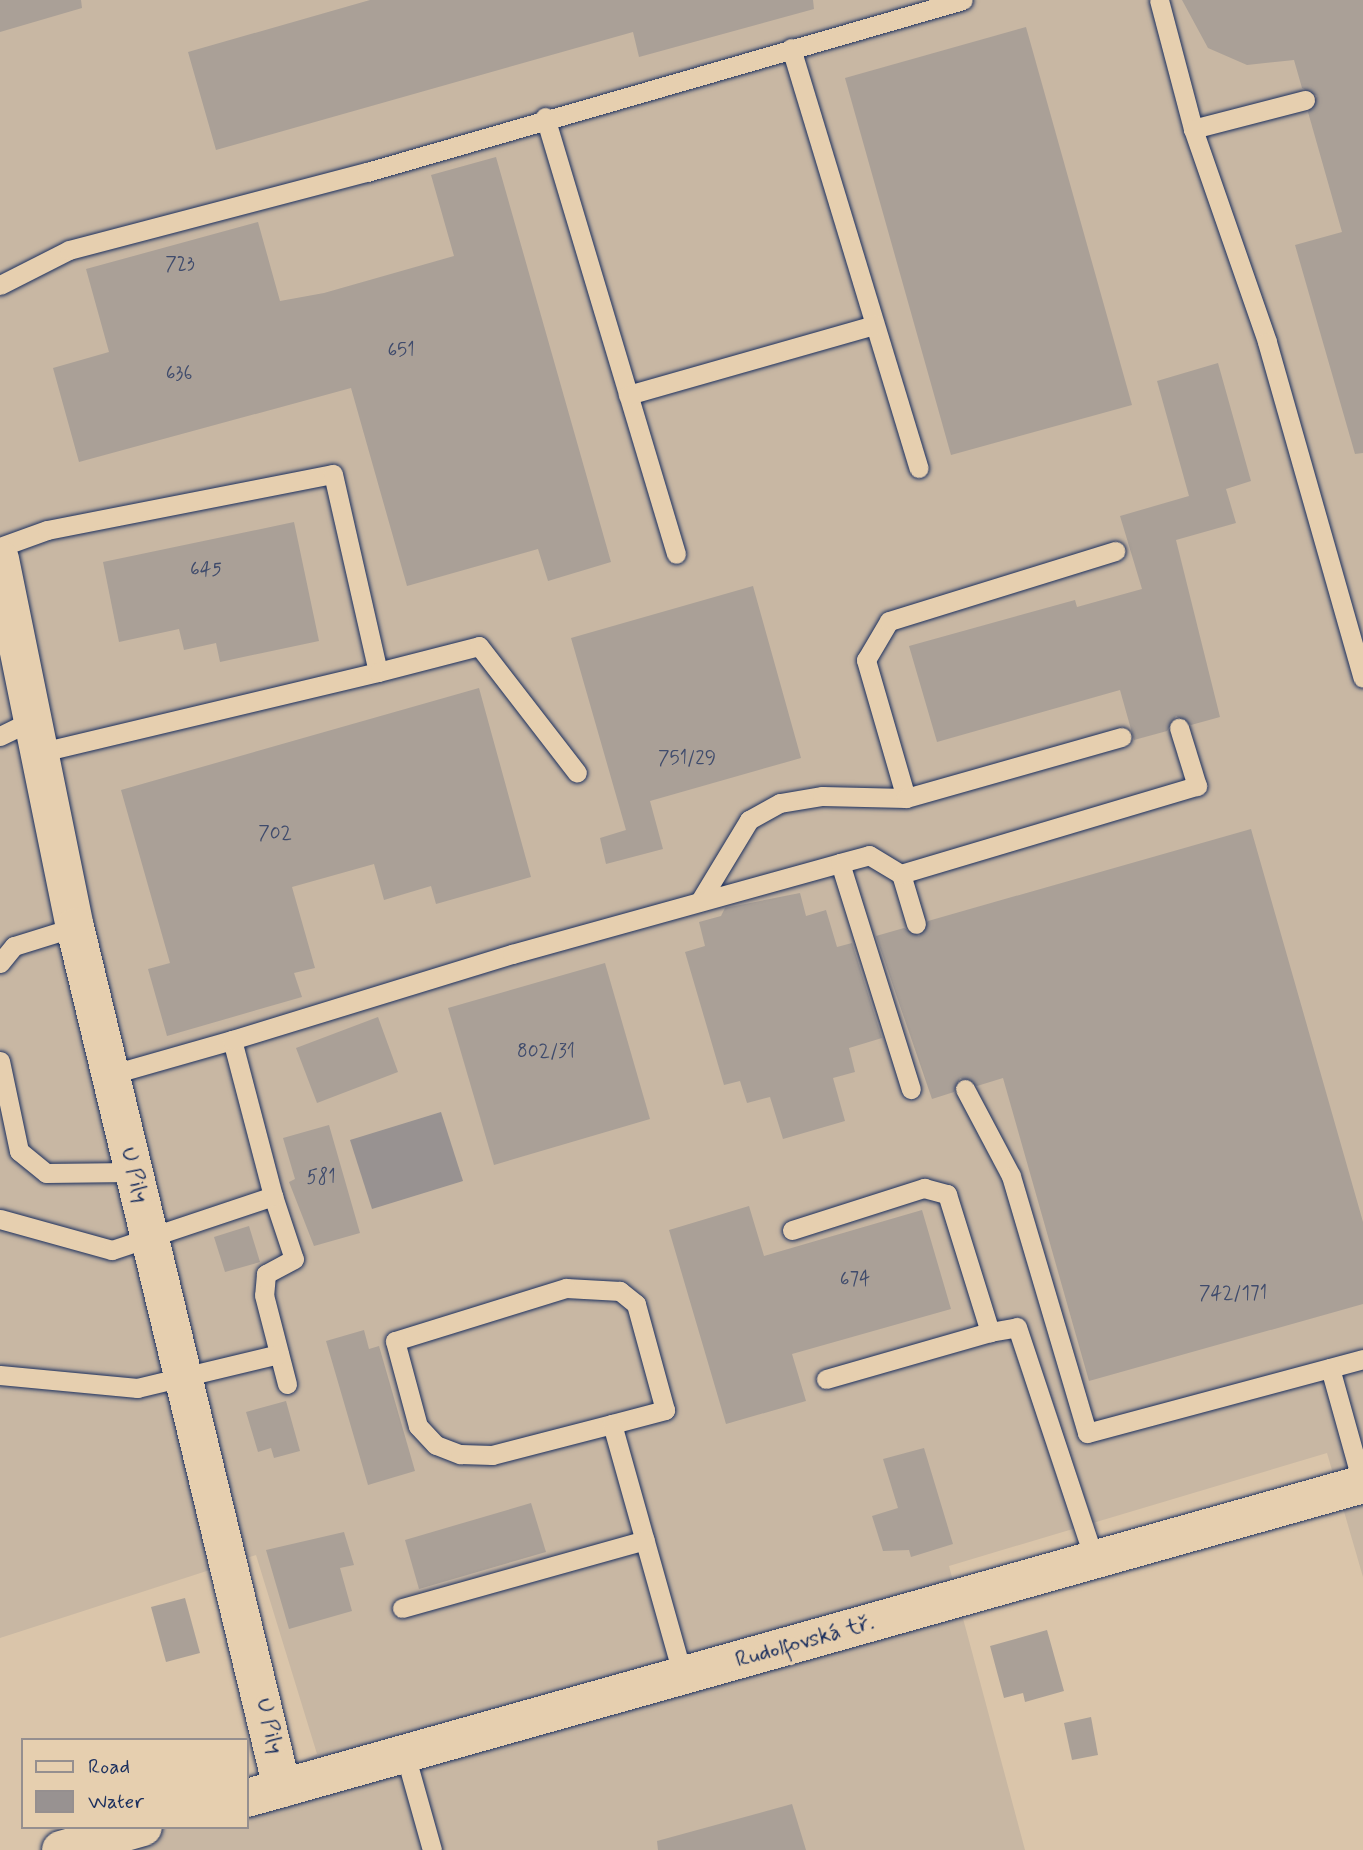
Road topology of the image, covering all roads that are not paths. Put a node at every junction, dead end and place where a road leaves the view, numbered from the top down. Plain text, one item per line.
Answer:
1 (963, 0) edge
2 (1159, 0) edge
3 (791, 48) junction
4 (1305, 100) dead end
5 (545, 117) junction
6 (1193, 129) junction
7 (0, 285) edge
8 (874, 325) junction
9 (628, 395) junction
10 (919, 468) dead end
11 (0, 547) edge
12 (1115, 551) dead end
13 (676, 554) dead end
14 (0, 559) edge
15 (378, 672) junction
16 (1363, 678) edge
17 (1179, 728) dead end
18 (23, 737) edge
19 (1122, 737) dead end
20 (578, 773) dead end
21 (905, 798) junction
22 (840, 863) junction
23 (901, 874) junction
24 (700, 901) junction
25 (916, 924) dead end
26 (75, 927) junction
27 (7, 941) edge
28 (0, 963) edge
29 (232, 1040) junction
30 (0, 1061) edge
31 (109, 1075) junction
32 (911, 1089) dead end
33 (965, 1089) dead end
34 (132, 1172) junction
35 (274, 1196) junction
36 (0, 1219) edge
37 (792, 1230) dead end
38 (150, 1238) junction
39 (990, 1332) junction
40 (279, 1354) junction
41 (1363, 1359) edge
42 (1330, 1368) junction
43 (0, 1375) edge
44 (826, 1379) dead end
45 (184, 1381) junction
46 (287, 1384) dead end
47 (612, 1424) junction
48 (1363, 1485) edge
49 (645, 1540) junction
50 (1094, 1559) junction
51 (402, 1608) dead end
52 (683, 1676) junction
53 (405, 1754) junction
54 (264, 1793) edge
55 (136, 1829) edge
56 (61, 1850) edge
57 (432, 1850) edge

1 - 3 lane
2 - 6 lane
3 - 5 lane
3 - 8 lane
4 - 6 lane
5 - 7 lane
5 - 9 lane
6 - 16 lane
8 - 9 lane
8 - 10 lane
9 - 13 lane
11 - 15 lane
12 - 21 lane
14 - 18 street, U Pily
15 - 18 lane
15 - 20 lane
17 - 23 lane
18 - 26 street, U Pily
19 - 21 lane
21 - 24 lane
22 - 23 lane
22 - 24 lane
22 - 32 lane
23 - 25 lane
24 - 29 lane
26 - 27 lane
26 - 31 street, U Pily
27 - 28 lane
29 - 31 lane
29 - 35 lane
30 - 34 lane
31 - 34 street, U Pily
33 - 42 lane
34 - 38 street, U Pily
35 - 38 lane
35 - 40 lane
36 - 38 lane
37 - 39 lane
38 - 45 street, U Pily
39 - 44 lane
39 - 50 lane
40 - 45 lane
40 - 46 lane
41 - 42 lane
42 - 48 lane
43 - 45 lane
45 - 54 street, U Pily
47 - 47 lane
47 - 49 lane
48 - 50 street, Rudolfovská tř.
49 - 51 lane
49 - 52 lane
50 - 52 street, Rudolfovská tř.
52 - 53 street, Rudolfovská tř.
53 - 54 street, Rudolfovská tř.
53 - 57 lane
55 - 56 street

